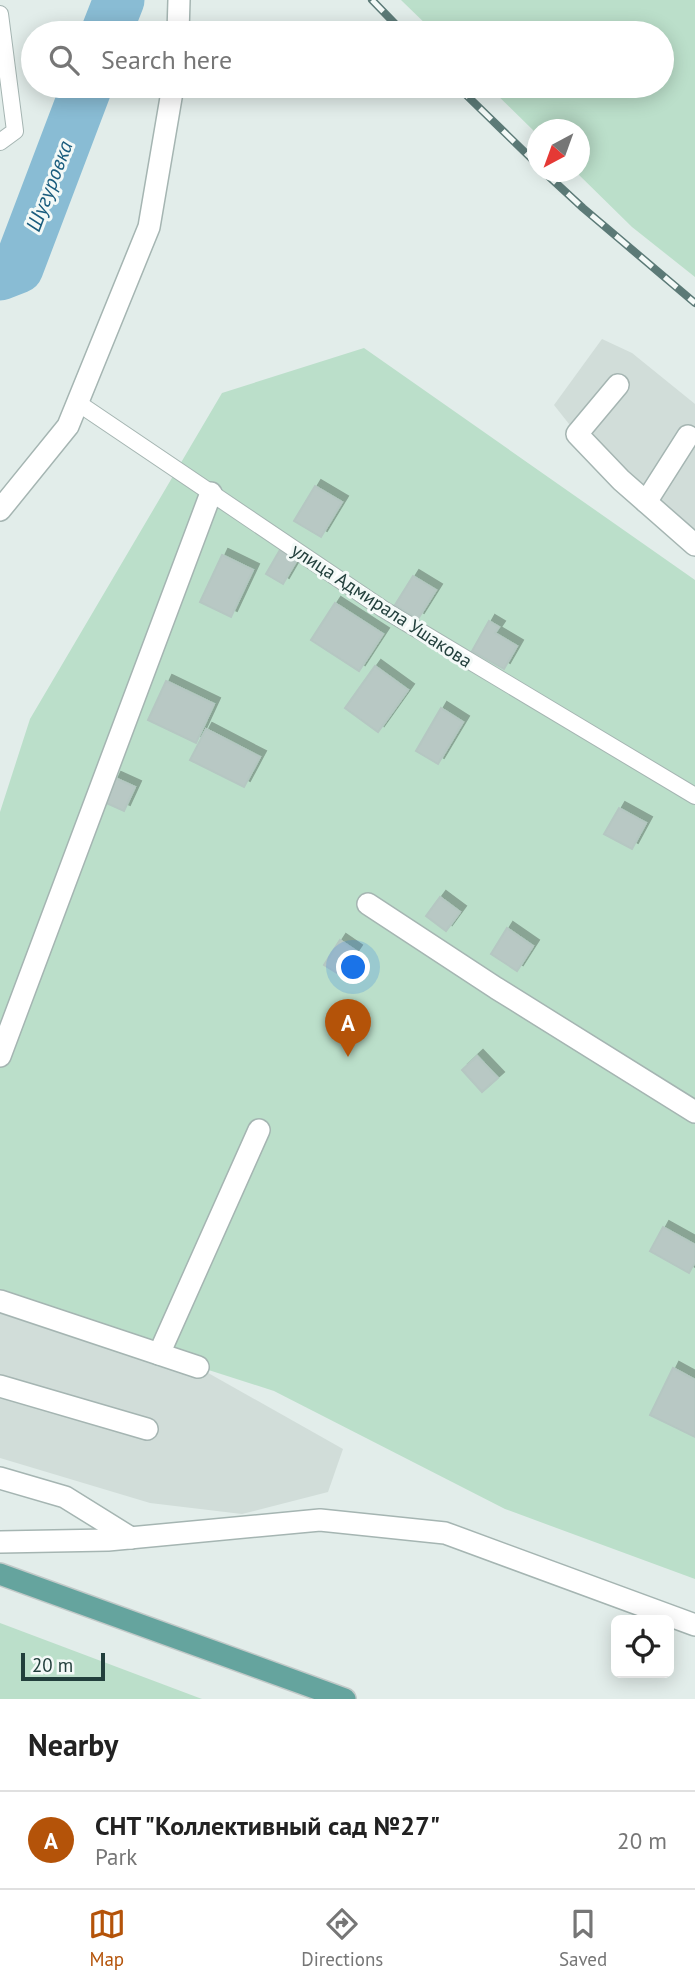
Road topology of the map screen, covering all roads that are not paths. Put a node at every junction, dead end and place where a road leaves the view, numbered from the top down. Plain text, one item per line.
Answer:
1 (179, 0) edge
2 (0, 15) edge
3 (178, 21) edge
4 (171, 98) edge
5 (0, 142) edge
6 (618, 385) dead end
7 (78, 403) junction
8 (688, 436) dead end
9 (211, 493) junction
10 (646, 502) junction
11 (0, 510) edge
12 (695, 545) edge
13 (695, 796) edge
14 (368, 904) dead end
15 (0, 1056) edge
16 (695, 1112) edge
17 (259, 1130) dead end
18 (0, 1301) edge
19 (159, 1354) junction
20 (198, 1367) dead end
21 (0, 1386) edge
22 (147, 1429) dead end
23 (0, 1478) edge
24 (131, 1538) junction
25 (0, 1542) edge
26 (0, 1574) edge
27 (695, 1625) edge
28 (345, 1699) edge

1 - 3 street
2 - 5 lane
4 - 7 street
6 - 10 street
7 - 9 lane, улица Адмирала Ушакова
7 - 11 street
8 - 10 street
9 - 13 lane, улица Адмирала Ушакова
9 - 15 street
10 - 12 street
14 - 16 street
17 - 19 street
18 - 19 street
19 - 20 street
21 - 22 street
23 - 24 street
24 - 25 street
24 - 27 street
26 - 28 main road

